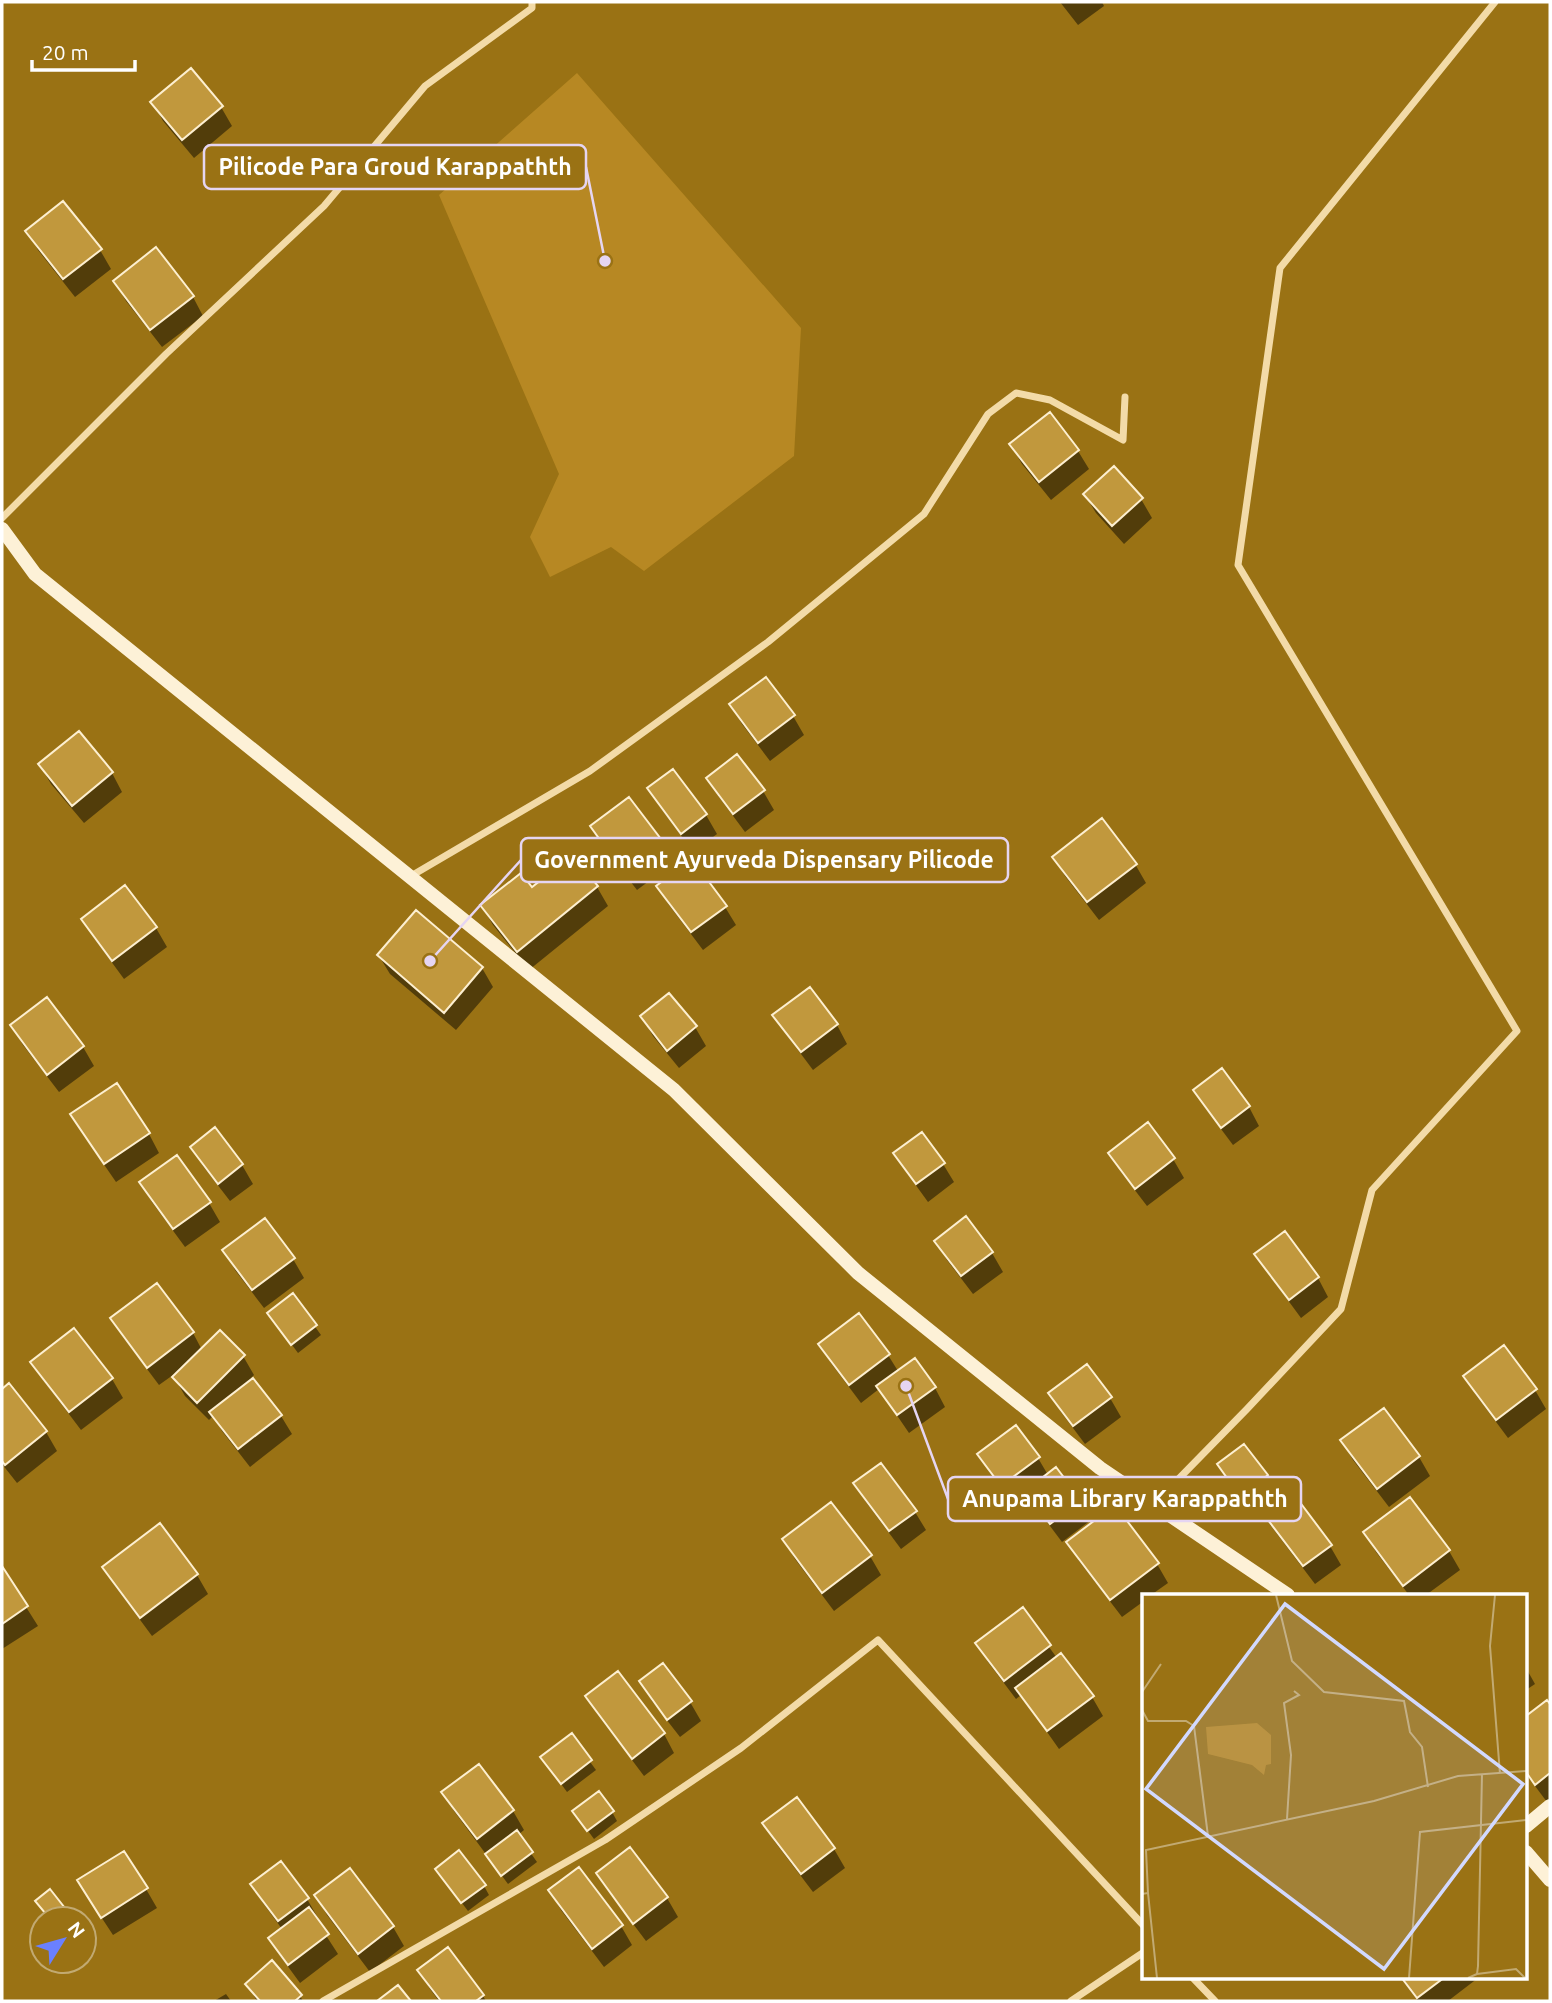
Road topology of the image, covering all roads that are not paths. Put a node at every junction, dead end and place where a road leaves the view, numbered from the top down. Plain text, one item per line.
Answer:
1 (532, 2) edge
2 (1495, 2) edge
3 (1125, 397) dead end
4 (2, 519) edge
5 (2, 529) edge
6 (411, 876) junction
7 (1154, 1504) junction
8 (1287, 1594) edge
9 (1550, 1806) edge
10 (1528, 1824) edge
11 (1528, 1854) edge
12 (1550, 1880) edge
13 (1142, 1924) edge
14 (1142, 1953) edge
15 (1194, 1979) edge
16 (323, 2001) edge
17 (1071, 2001) edge
18 (1214, 2001) edge

1 - 4 street
2 - 7 street
3 - 6 street
5 - 6 street
6 - 7 street
7 - 8 street
9 - 10 street
11 - 12 street
13 - 16 street
14 - 17 street
15 - 18 street

